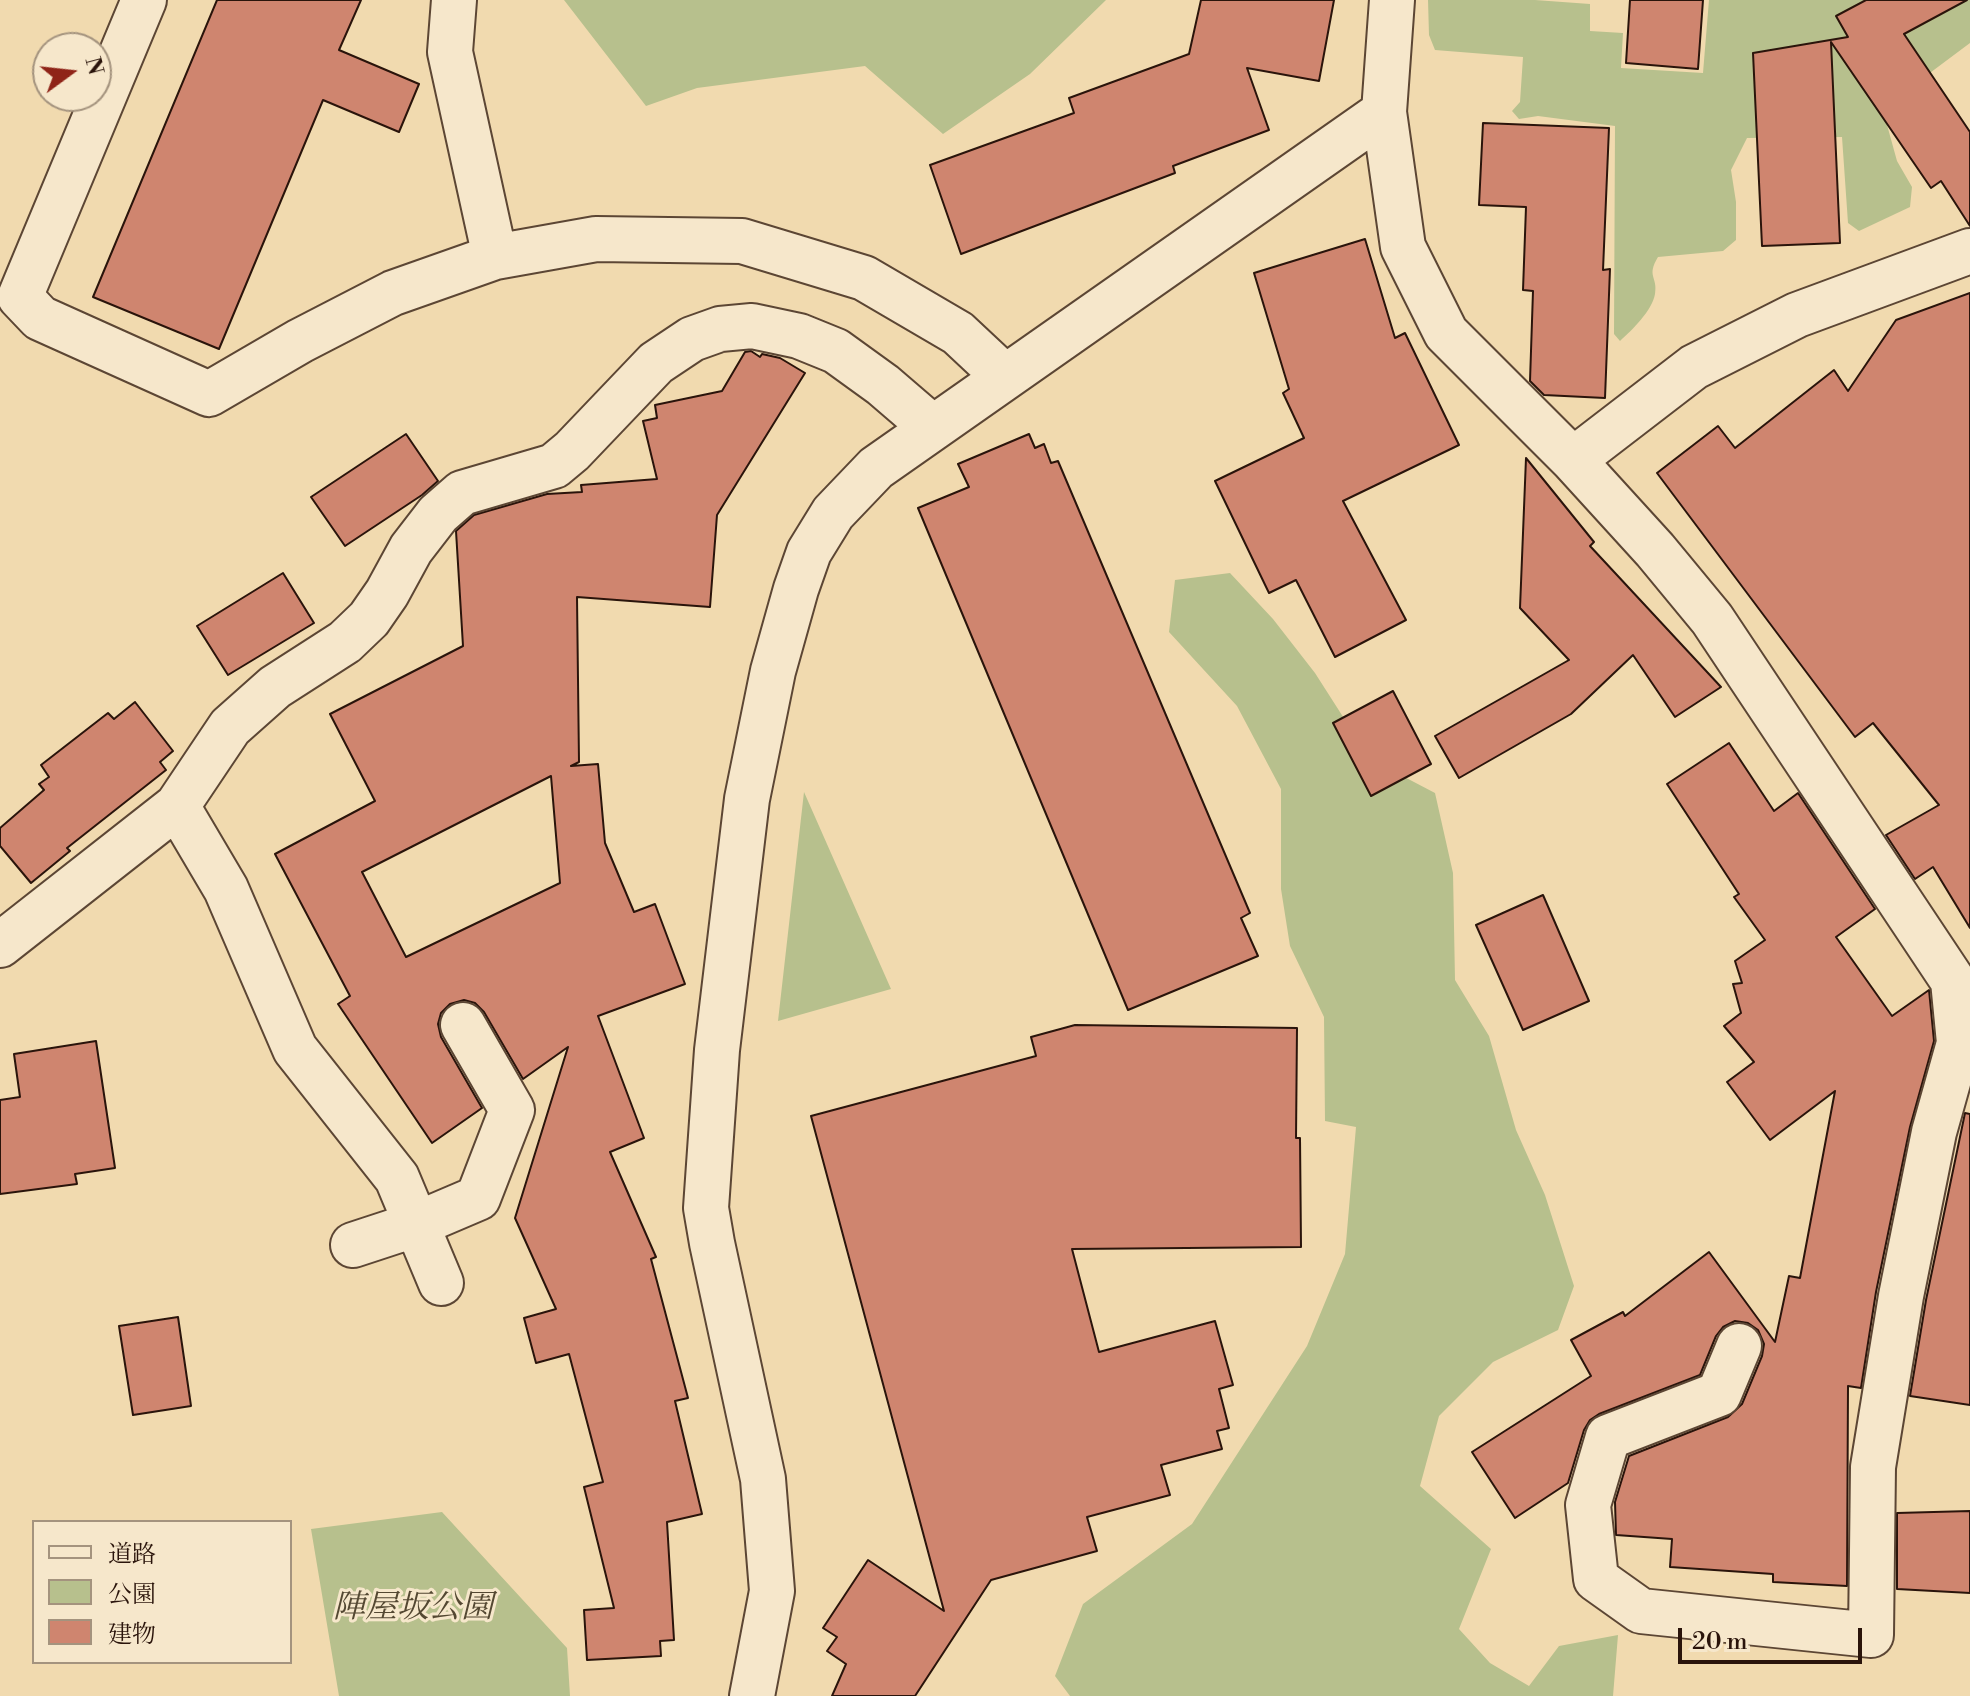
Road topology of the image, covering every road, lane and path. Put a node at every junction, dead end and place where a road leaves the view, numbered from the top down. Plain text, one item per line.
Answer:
1 (144, 0) edge
2 (454, 0) edge
3 (1392, 0) edge
4 (1384, 112) junction
5 (1970, 251) edge
6 (495, 257) junction
7 (1005, 377) junction
8 (933, 428) junction
9 (1573, 460) junction
10 (177, 806) junction
11 (0, 945) edge
12 (463, 1025) dead end
13 (417, 1224) junction
14 (353, 1245) dead end
15 (441, 1283) dead end
16 (1739, 1346) dead end
17 (752, 1696) edge

1 - 6 street
2 - 6 street
3 - 4 street
4 - 7 street
4 - 9 street
5 - 9 street
6 - 7 street
7 - 8 street
8 - 10 street
8 - 17 street
9 - 16 street
10 - 11 street
10 - 13 street
12 - 13 street
13 - 14 street
13 - 15 street

